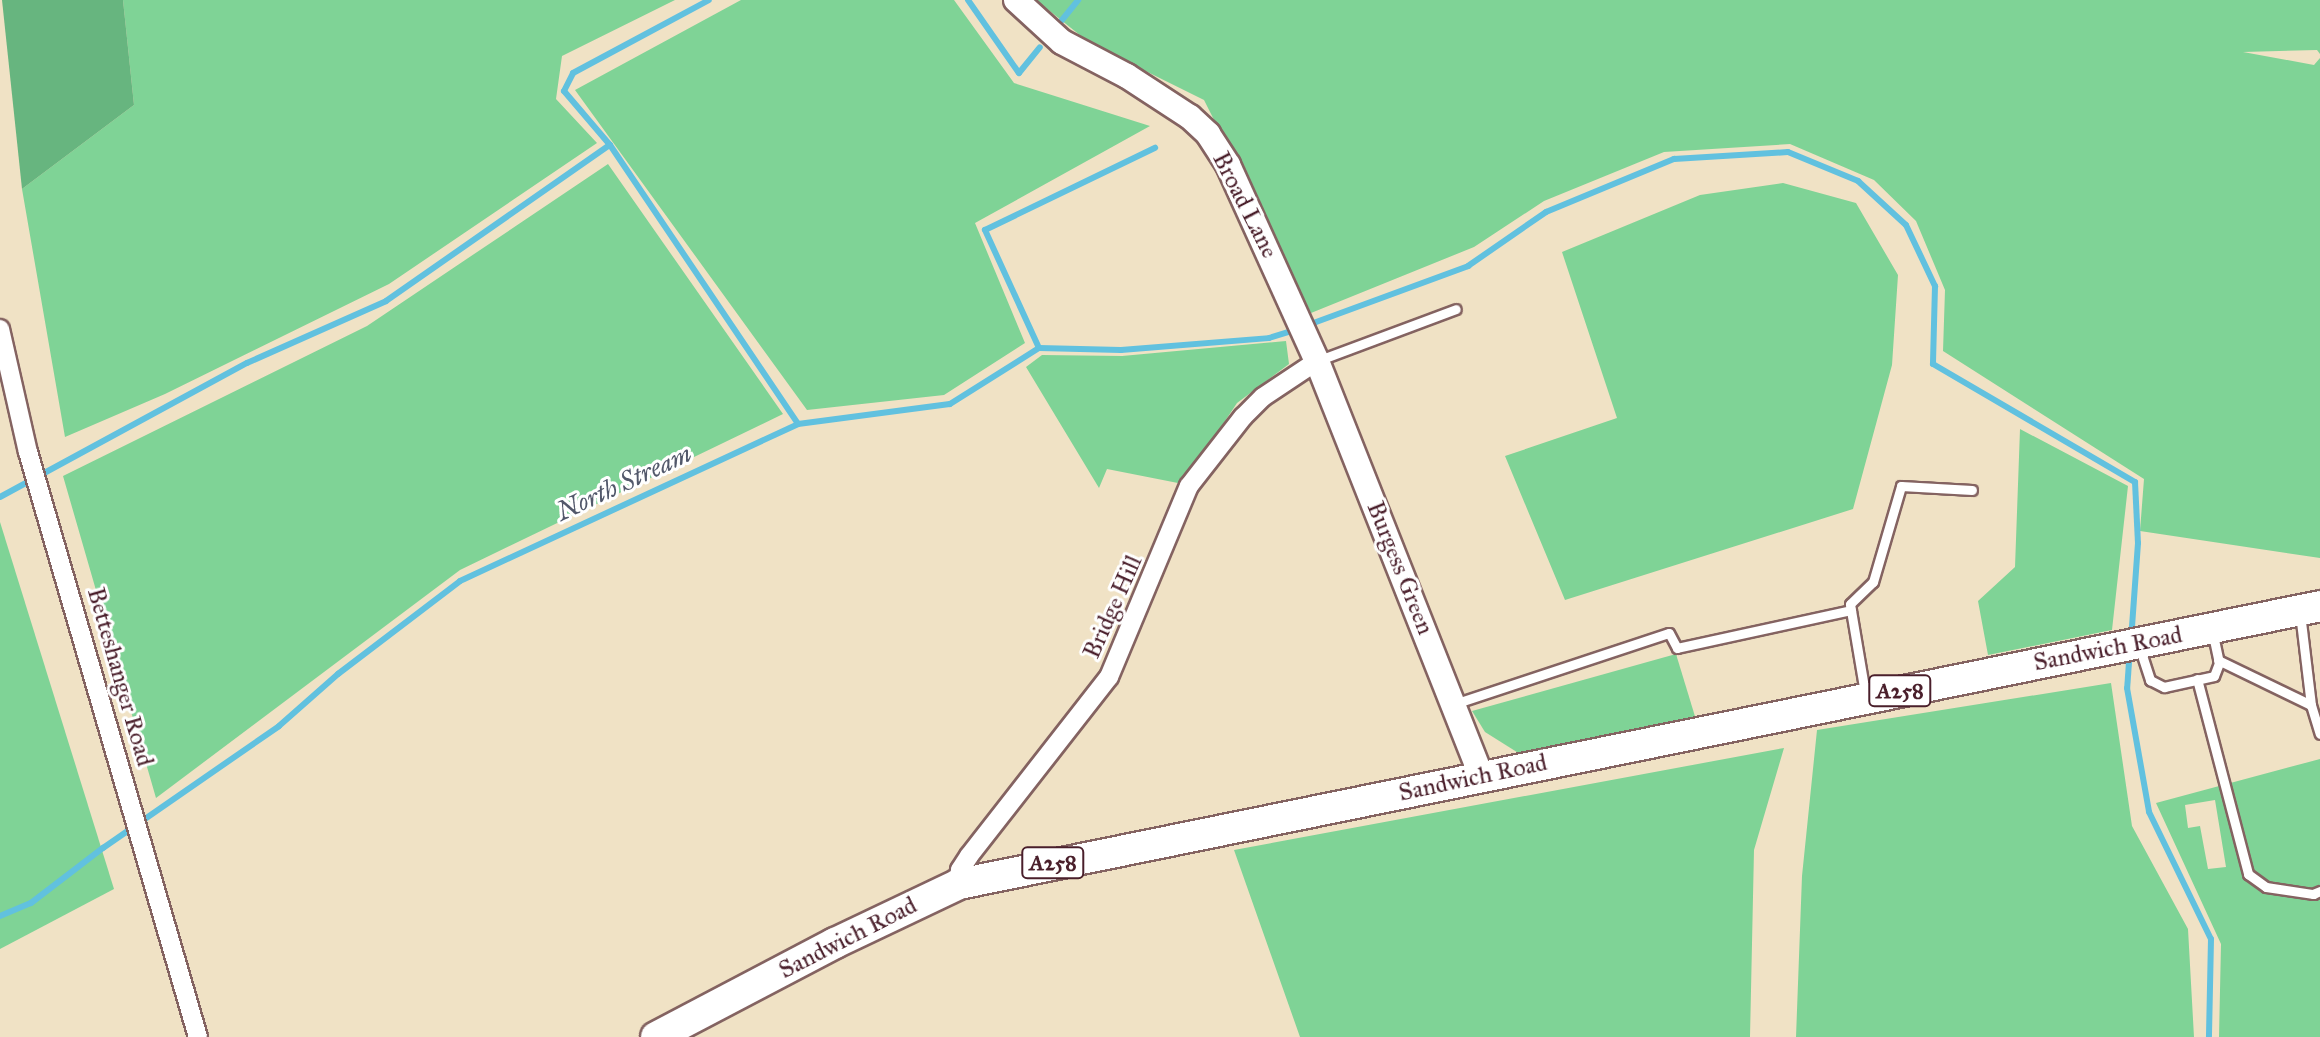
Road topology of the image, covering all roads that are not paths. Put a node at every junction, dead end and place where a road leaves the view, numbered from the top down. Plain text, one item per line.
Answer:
1 (1016, 0) edge
2 (1456, 309) dead end
3 (0, 329) edge
4 (1312, 350) junction
5 (1972, 490) dead end
6 (2310, 608) edge
7 (1851, 610) junction
8 (2212, 628) junction
9 (2138, 643) junction
10 (2218, 660) junction
11 (2197, 679) junction
12 (1866, 698) junction
13 (1454, 704) junction
14 (2311, 705) junction
15 (2320, 734) edge
16 (1481, 776) junction
17 (959, 884) junction
18 (2320, 891) edge
19 (198, 1037) edge
20 (656, 1037) edge

1 - 4 street, Broad Lane
2 - 4 lane
3 - 19 street, Betteshanger Road
4 - 13 street, Burgess Green
4 - 17 street, Bridge Hill
5 - 7 lane
6 - 8 main road, Sandwich Road / A258
6 - 14 lane
7 - 12 lane
7 - 13 lane
8 - 9 main road, Sandwich Road / A258
8 - 10 lane
9 - 11 lane
9 - 12 main road, Sandwich Road / A258
10 - 11 lane
10 - 14 lane
11 - 18 lane
12 - 16 main road, Sandwich Road / A258
13 - 16 street, Burgess Green
14 - 15 lane
16 - 17 main road, Sandwich Road / A258
17 - 20 main road, Sandwich Road / A258

